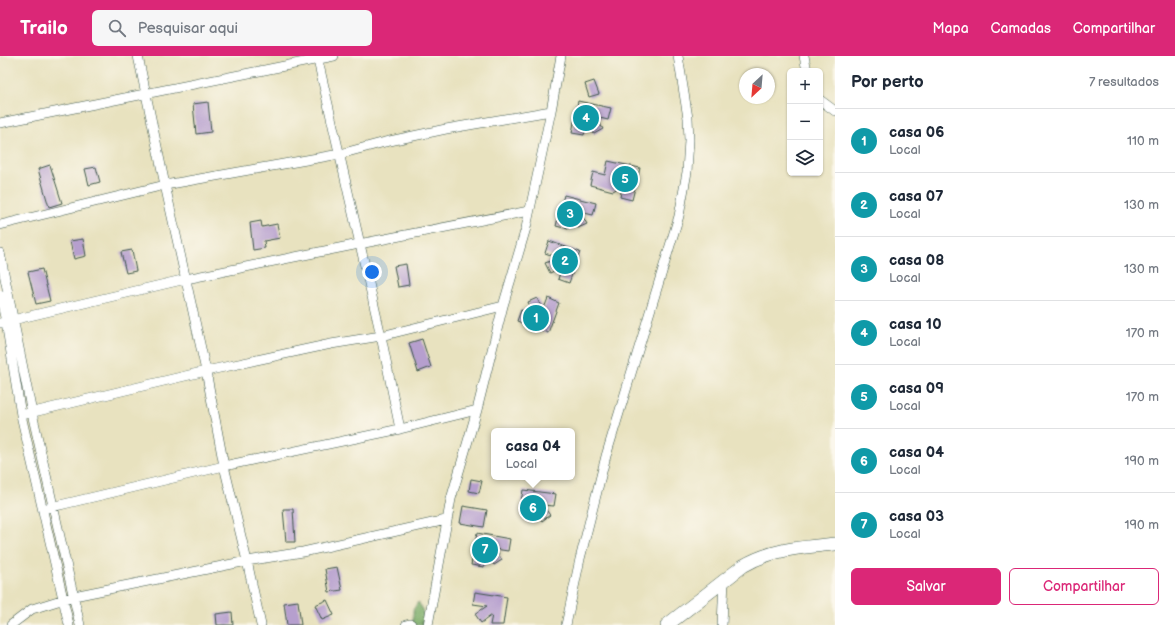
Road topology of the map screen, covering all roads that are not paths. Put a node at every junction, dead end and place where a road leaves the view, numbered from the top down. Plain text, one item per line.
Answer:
1 (138, 56) edge
2 (334, 56) edge
3 (561, 56) edge
4 (678, 56) edge
5 (804, 56) edge
6 (318, 58) edge
7 (806, 68) edge
8 (145, 94) junction
9 (823, 102) edge
10 (551, 111) junction
11 (835, 111) edge
12 (0, 123) edge
13 (340, 154) junction
14 (165, 185) junction
15 (529, 211) junction
16 (0, 225) edge
17 (359, 244) junction
18 (0, 252) edge
19 (186, 279) junction
20 (0, 295) edge
21 (503, 306) junction
22 (7, 322) edge
23 (381, 336) junction
24 (206, 371) junction
25 (477, 410) junction
26 (32, 413) junction
27 (21, 415) junction
28 (400, 429) junction
29 (224, 466) junction
30 (53, 506) junction
31 (43, 509) junction
32 (446, 520) junction
33 (835, 544) edge
34 (247, 561) junction
35 (724, 580) junction
36 (74, 596) junction
37 (64, 599) junction
38 (11, 625) edge
39 (70, 625) edge
40 (80, 625) edge
41 (261, 625) edge
42 (428, 625) edge
43 (566, 625) edge
44 (667, 625) edge
45 (722, 625) edge

1 - 8 street
2 - 6 street
3 - 10 street
4 - 43 street
5 - 7 street
6 - 8 street
6 - 13 street
8 - 12 street
8 - 14 street
9 - 11 street
10 - 13 street
10 - 15 street
13 - 14 street
13 - 17 street
14 - 16 street
14 - 19 street
15 - 17 street
15 - 21 street
17 - 19 street
17 - 23 street
18 - 22 street
19 - 22 street
19 - 24 street
20 - 22 street
21 - 23 street
21 - 25 street
22 - 26 street
22 - 27 street
23 - 24 street
23 - 28 street
24 - 26 street
24 - 29 street
25 - 28 street
25 - 32 street
26 - 27 street
26 - 30 street
27 - 31 street
28 - 29 street
29 - 30 street
29 - 34 street
30 - 31 street
30 - 36 street
31 - 37 street
32 - 34 street
32 - 42 street
33 - 35 main road
34 - 36 street
34 - 41 street
35 - 44 main road
35 - 45 street
36 - 37 street
36 - 40 street
37 - 38 street
37 - 39 street

